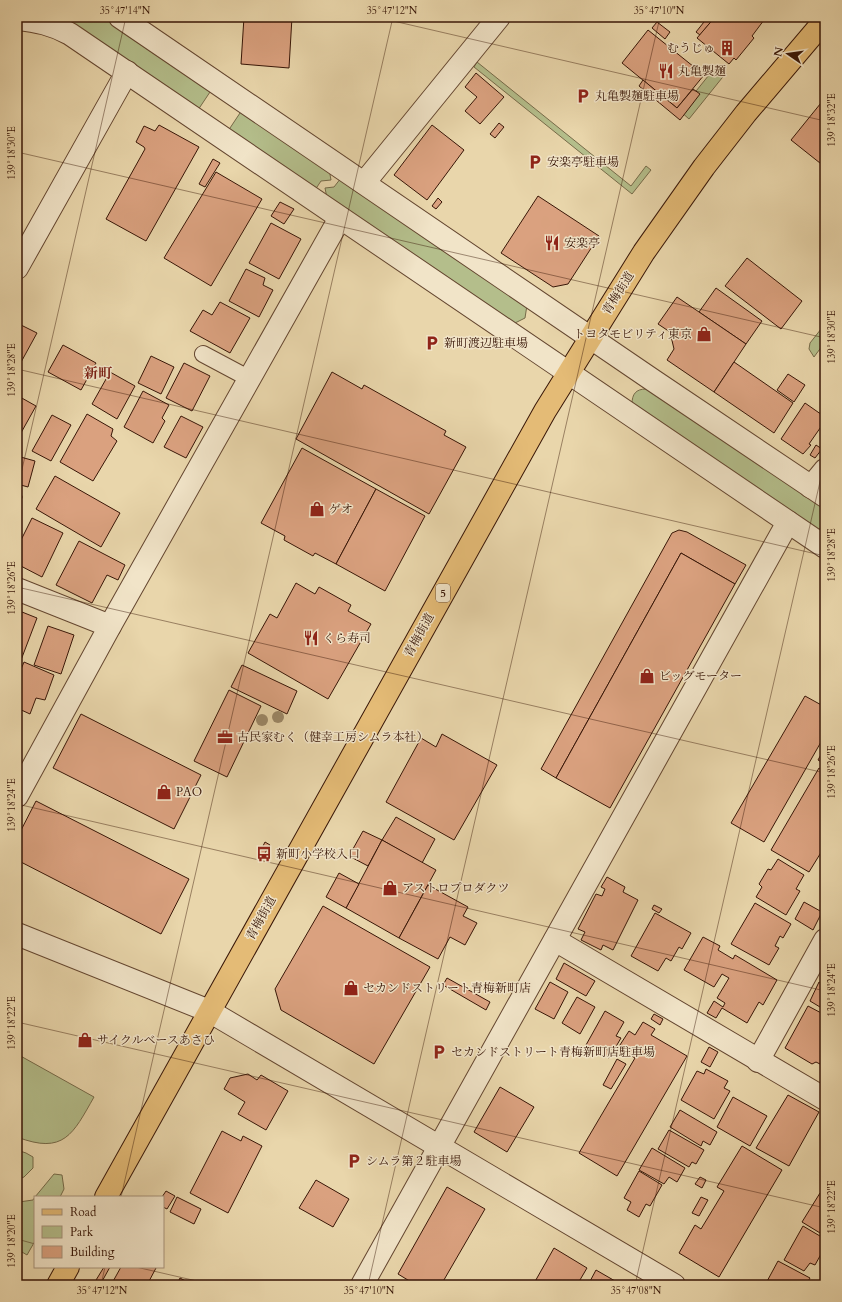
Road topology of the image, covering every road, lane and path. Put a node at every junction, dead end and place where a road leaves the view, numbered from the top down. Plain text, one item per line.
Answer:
1 (120, 17) edge
2 (499, 17) edge
3 (17, 19) edge
4 (825, 20) edge
5 (127, 72) junction
6 (364, 183) junction
7 (340, 218) junction
8 (17, 268) edge
9 (590, 338) junction
10 (203, 354) dead end
11 (570, 371) junction
12 (250, 379) junction
13 (825, 470) edge
14 (818, 491) edge
15 (788, 522) junction
16 (825, 547) edge
17 (17, 590) edge
18 (110, 626) junction
19 (17, 796) edge
20 (17, 934) edge
21 (556, 940) junction
22 (825, 940) edge
23 (209, 1011) junction
24 (758, 1061) junction
25 (825, 1099) edge
26 (439, 1146) junction
27 (107, 1196) edge
28 (67, 1268) edge
29 (58, 1285) edge
30 (362, 1285) edge
31 (674, 1285) edge

1 - 6 street
2 - 6 street
3 - 5 street
4 - 9 main road, 青梅街道 / 5
5 - 7 street
5 - 8 street
6 - 9 street
7 - 11 street
7 - 12 street
9 - 11 main road, 青梅街道 / 5
9 - 14 street
10 - 12 lane
11 - 15 street
11 - 23 main road, 青梅街道 / 5
12 - 18 street
13 - 14 street
15 - 16 street
15 - 21 street
17 - 18 street
18 - 19 street
20 - 23 street
21 - 24 street
21 - 26 street
22 - 24 street
23 - 26 street
23 - 27 main road, 青梅街道 / 5
24 - 25 street
26 - 30 street
26 - 31 street
28 - 29 main road

